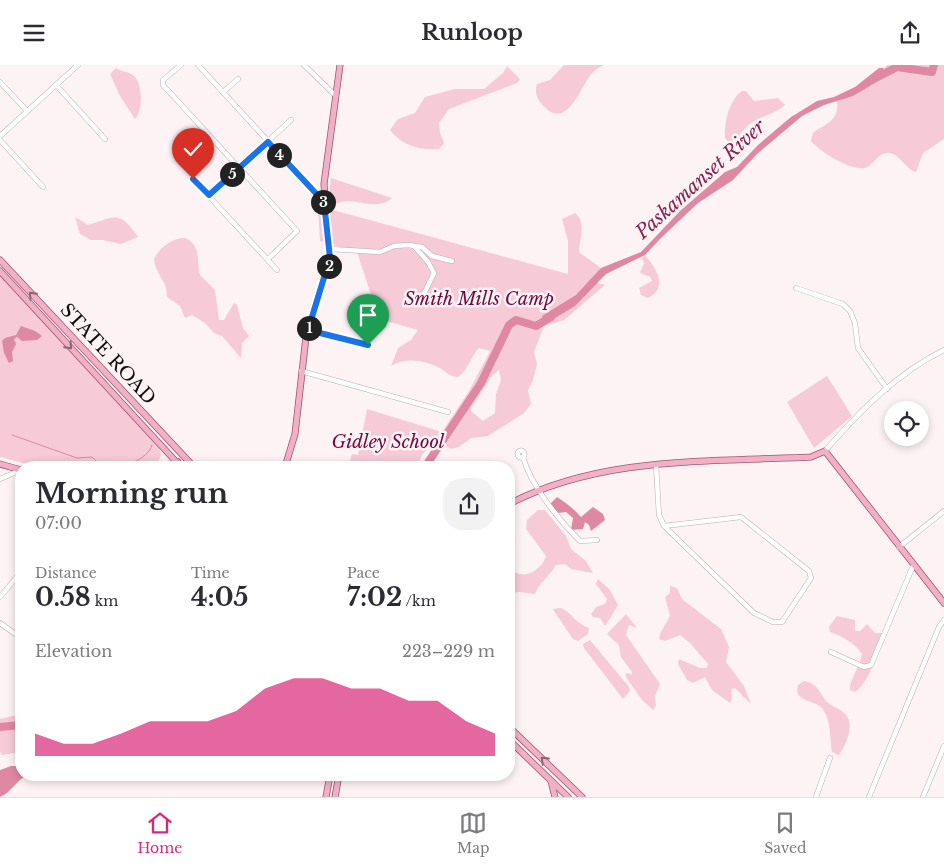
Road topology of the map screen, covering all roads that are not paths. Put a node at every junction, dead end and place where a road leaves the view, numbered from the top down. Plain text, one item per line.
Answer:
1 (78, 65) edge
2 (181, 65) edge
3 (198, 65) edge
4 (304, 65) edge
5 (340, 65) edge
6 (238, 79) dead end
7 (0, 82) edge
8 (56, 85) junction
9 (223, 92) junction
10 (336, 96) junction
11 (27, 111) junction
12 (291, 120) dead end
13 (0, 136) edge
14 (105, 139) dead end
15 (0, 140) edge
16 (268, 142) junction
17 (238, 168) junction
18 (193, 179) dead end
19 (43, 187) dead end
20 (209, 195) junction
21 (324, 202) junction
22 (415, 247) junction
23 (330, 249) junction
24 (268, 259) junction
25 (0, 260) edge
26 (452, 261) dead end
27 (277, 270) dead end
28 (0, 271) edge
29 (796, 288) dead end
30 (419, 304) dead end
31 (63, 328) junction
32 (308, 330) junction
33 (57, 333) junction
34 (368, 345) dead end
35 (943, 353) edge
36 (301, 371) junction
37 (886, 389) junction
38 (448, 412) dead end
39 (825, 451) junction
40 (523, 457) dead end
41 (184, 458) junction
42 (175, 461) edge
43 (182, 461) edge
44 (187, 461) edge
45 (287, 461) edge
46 (0, 464) edge
47 (656, 465) junction
48 (15, 468) edge
49 (15, 473) edge
50 (0, 479) edge
51 (538, 490) junction
52 (515, 501) edge
53 (944, 511) edge
54 (664, 526) junction
55 (597, 540) dead end
56 (899, 547) junction
57 (914, 566) junction
58 (15, 579) edge
59 (0, 597) edge
60 (944, 603) edge
61 (944, 620) edge
62 (0, 623) edge
63 (15, 635) edge
64 (831, 652) dead end
65 (515, 733) edge
66 (515, 746) edge
67 (944, 747) edge
68 (830, 758) dead end
69 (550, 779) junction
70 (329, 781) edge
71 (338, 781) edge
72 (326, 797) edge
73 (335, 797) edge
74 (555, 797) edge
75 (568, 797) edge
76 (582, 797) edge
77 (816, 797) edge
78 (869, 797) edge
79 (923, 797) edge

1 - 8 street
2 - 17 street
3 - 9 street
4 - 10 street
5 - 10 main road
6 - 9 street
7 - 11 street
8 - 11 street
8 - 14 street
9 - 16 street
10 - 21 main road
11 - 13 street
12 - 16 street
15 - 19 street
16 - 17 street
16 - 21 street
17 - 20 street
17 - 24 street
18 - 20 street
20 - 24 street
21 - 23 main road
22 - 23 street
22 - 26 street
22 - 30 street
23 - 32 main road
24 - 27 street
31 -> 25 main road, STATE ROAD
28 - 33 main road, STATE ROAD
29 - 37 street
31 - 33 main road
31 - 41 main road, STATE ROAD
32 - 34 street
32 - 36 main road
33 -> 42 main road, STATE ROAD
35 - 37 street
36 - 38 street
36 - 45 main road
37 - 39 street
39 - 47 main road
39 - 56 main road
40 - 51 street
41 - 43 main road
41 - 44 main road, STATE ROAD
46 - 48 main road
47 - 51 main road
47 - 54 street
49 - 50 street
51 - 52 main road
51 - 55 street
53 - 56 street
54 - 54 street
56 - 57 main road
57 - 60 main road
57 - 64 street
58 - 59 street
61 - 78 street
62 - 63 street
76 -> 65 main road
66 - 69 main road
67 - 79 street
68 - 77 street
69 - 74 main road
69 - 75 main road
70 - 72 main road
71 - 73 main road

